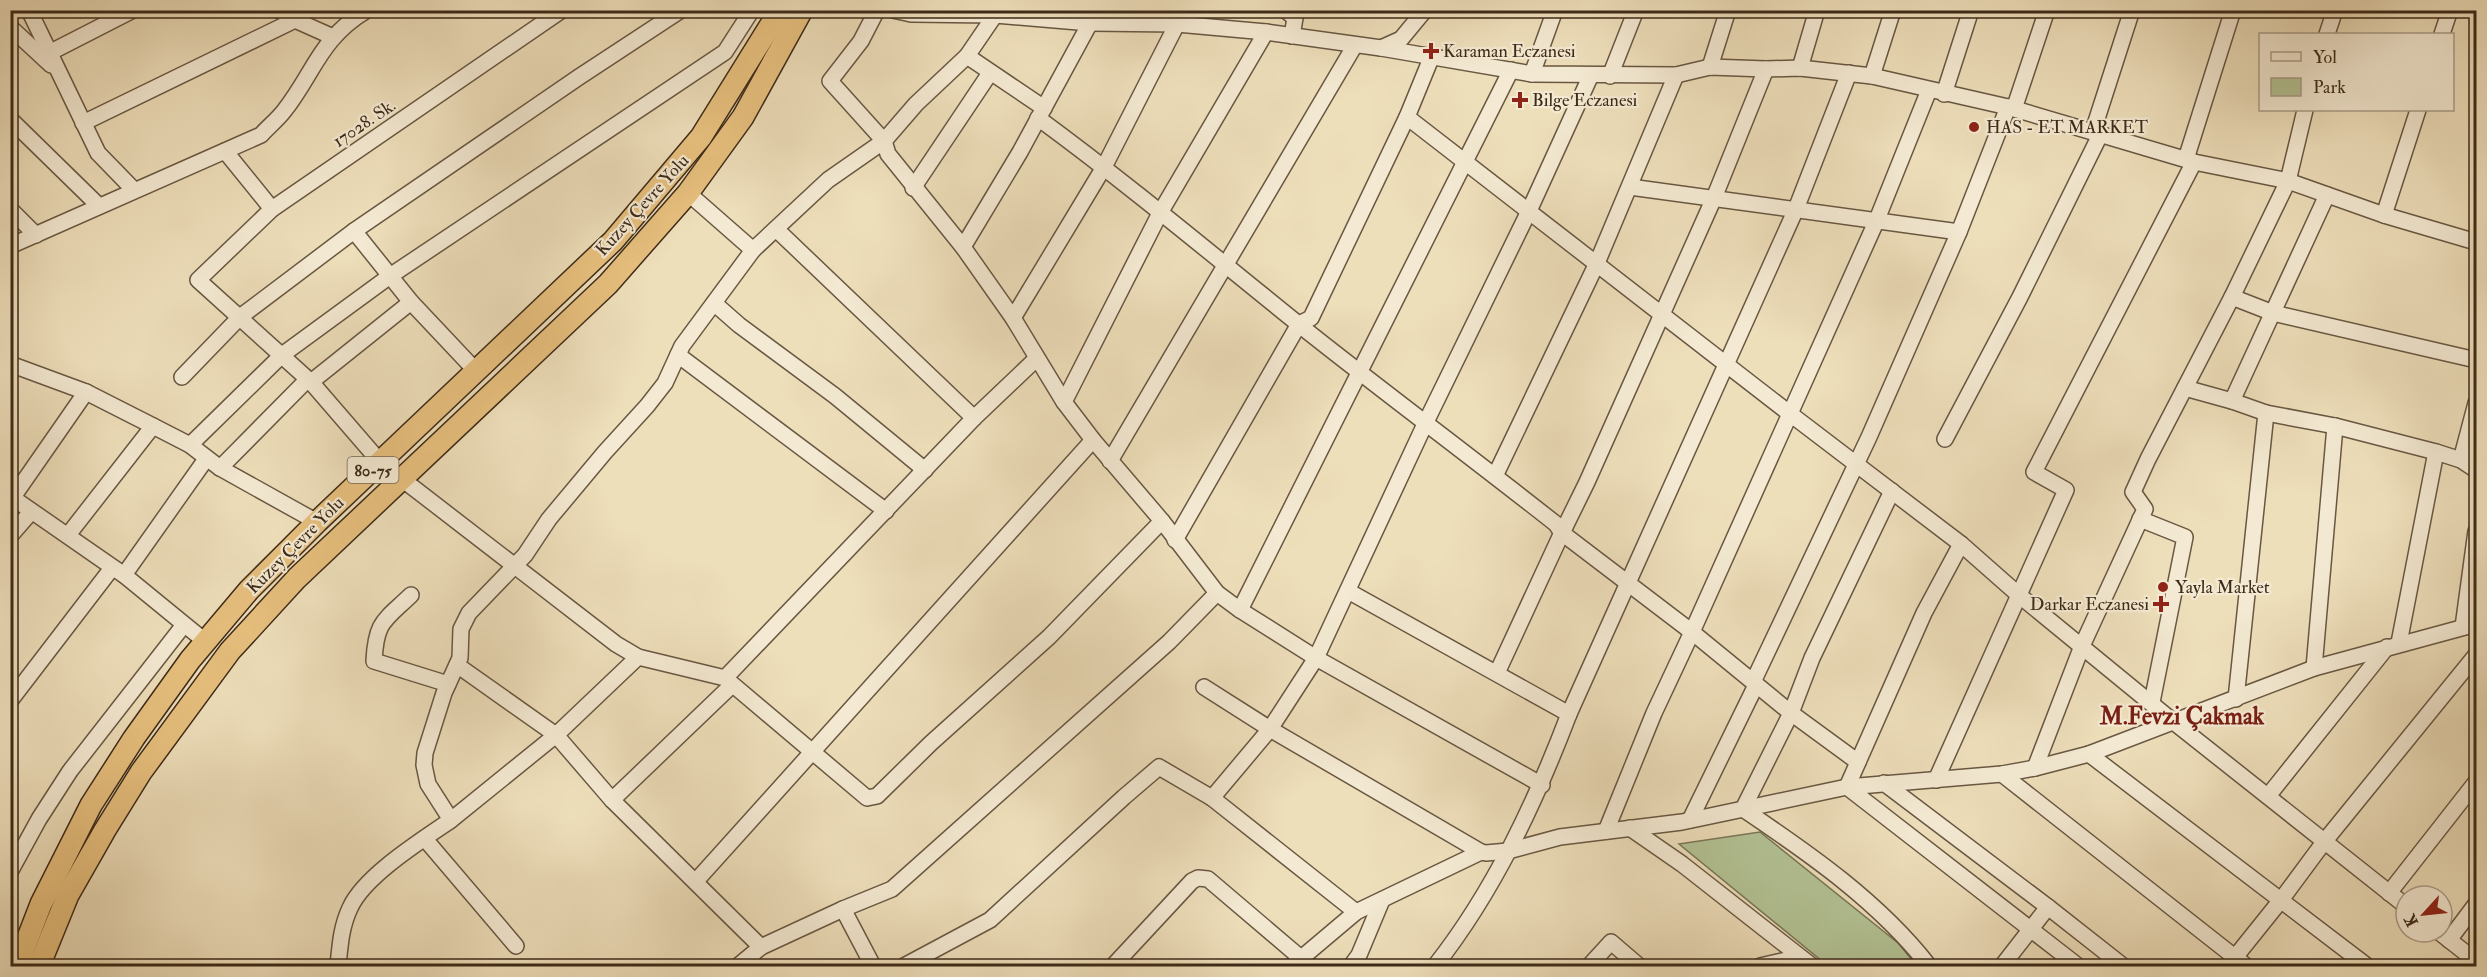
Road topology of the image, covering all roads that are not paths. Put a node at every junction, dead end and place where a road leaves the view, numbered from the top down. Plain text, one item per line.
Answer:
1 (29, 10) edge
2 (133, 10) edge
3 (279, 10) edge
4 (562, 10) edge
5 (681, 10) edge
6 (752, 10) edge
7 (780, 10) edge
8 (802, 10) edge
9 (877, 10) edge
10 (893, 10) edge
11 (1285, 10) edge
12 (1425, 10) edge
13 (1555, 10) edge
14 (1636, 10) edge
15 (1728, 10) edge
16 (1817, 10) edge
17 (1893, 10) edge
18 (1971, 10) edge
19 (2047, 10) edge
20 (2133, 10) edge
21 (2233, 10) edge
22 (2335, 10) edge
23 (2450, 10) edge
24 (359, 12) edge
25 (995, 15) junction
26 (1099, 19) edge
27 (295, 20) junction
28 (1177, 24) junction
29 (10, 27) edge
30 (1266, 32) junction
31 (2327, 33) edge
32 (2442, 33) edge
33 (1292, 36) junction
34 (333, 37) junction
35 (1355, 45) junction
36 (1381, 48) junction
37 (49, 53) junction
38 (967, 56) junction
39 (1432, 56) junction
40 (1710, 67) junction
41 (1800, 68) junction
42 (1766, 69) junction
43 (1511, 70) junction
44 (57, 72) junction
45 (990, 73) junction
46 (1849, 73) junction
47 (1532, 74) junction
48 (1590, 75) junction
49 (1676, 75) junction
50 (1610, 76) junction
51 (1872, 76) junction
52 (1936, 92) junction
53 (2011, 108) junction
54 (2305, 111) edge
55 (2418, 111) edge
56 (1041, 113) junction
57 (1407, 117) junction
58 (10, 119) edge
59 (83, 123) junction
60 (2097, 132) junction
61 (884, 141) junction
62 (225, 152) junction
63 (2190, 160) junction
64 (1465, 161) junction
65 (1104, 167) junction
66 (2288, 181) junction
67 (1630, 186) junction
68 (913, 188) junction
69 (134, 190) junction
70 (688, 193) junction
71 (2327, 195) junction
72 (1714, 198) junction
73 (99, 206) junction
74 (10, 209) edge
75 (272, 209) junction
76 (1796, 209) junction
77 (1529, 211) junction
78 (1160, 213) junction
79 (2384, 215) junction
80 (1876, 222) junction
81 (776, 229) junction
82 (354, 231) junction
83 (1959, 232) junction
84 (36, 235) junction
85 (2476, 242) edge
86 (10, 246) edge
87 (963, 247) junction
88 (753, 250) junction
89 (1597, 263) junction
90 (1226, 266) junction
91 (390, 276) junction
92 (2232, 297) junction
93 (411, 302) junction
94 (714, 303) junction
95 (2273, 313) junction
96 (1662, 315) junction
97 (240, 317) junction
98 (1013, 318) junction
99 (1299, 324) junction
100 (678, 355) junction
101 (282, 356) junction
102 (1036, 359) junction
103 (2476, 360) edge
104 (1726, 363) junction
105 (10, 364) edge
106 (476, 371) junction
107 (1360, 373) junction
108 (182, 376) dead end
109 (309, 381) junction
110 (2185, 388) junction
111 (86, 392) junction
112 (2232, 401) junction
113 (1064, 402) junction
114 (2476, 403) edge
115 (1789, 413) junction
116 (2266, 414) junction
117 (974, 418) junction
118 (1425, 424) junction
119 (153, 426) junction
120 (2335, 426) junction
121 (1945, 440) dead end
122 (1093, 441) junction
123 (190, 445) junction
124 (2436, 452) junction
125 (206, 459) junction
126 (2462, 460) junction
127 (1110, 461) junction
128 (381, 463) junction
129 (1856, 465) junction
130 (220, 468) junction
131 (925, 470) junction
132 (2476, 470) edge
133 (1495, 476) junction
134 (402, 479) junction
135 (1892, 491) junction
136 (12, 496) edge
137 (886, 511) junction
138 (31, 512) junction
139 (2140, 519) junction
140 (1162, 521) junction
141 (317, 522) junction
142 (2476, 531) edge
143 (1562, 533) junction
144 (68, 535) junction
145 (10, 536) edge
146 (1175, 540) junction
147 (1961, 544) junction
148 (514, 566) junction
149 (118, 572) junction
150 (1628, 586) junction
151 (1348, 591) junction
152 (1217, 593) junction
153 (411, 595) dead end
154 (2020, 596) junction
155 (1240, 610) junction
156 (183, 626) junction
157 (2470, 626) edge
158 (1692, 633) junction
159 (206, 642) junction
160 (2393, 645) junction
161 (2082, 646) junction
162 (2476, 655) edge
163 (638, 657) junction
164 (1316, 658) junction
165 (457, 665) junction
166 (2313, 669) junction
167 (1497, 673) junction
168 (729, 681) junction
169 (1754, 683) junction
170 (448, 684) junction
171 (1204, 687) dead end
172 (2236, 699) junction
173 (10, 701) edge
174 (2152, 702) junction
175 (1791, 713) junction
176 (1569, 714) junction
177 (2175, 723) junction
178 (1270, 729) junction
179 (556, 735) junction
180 (813, 753) junction
181 (2089, 754) junction
182 (1858, 762) junction
183 (2035, 768) junction
184 (2002, 774) junction
185 (1936, 780) junction
186 (2476, 782) edge
187 (1884, 783) junction
188 (1542, 785) junction
189 (1848, 787) junction
190 (2268, 796) junction
191 (1212, 798) junction
192 (612, 800) junction
193 (1743, 809) junction
194 (451, 820) junction
195 (1690, 820) junction
196 (1630, 828) junction
197 (1606, 831) junction
198 (425, 839) junction
199 (2324, 842) junction
200 (1508, 851) junction
201 (1481, 852) junction
202 (10, 872) edge
203 (696, 881) junction
204 (2389, 893) junction
205 (2394, 897) edge
206 (1382, 900) junction
207 (2281, 900) junction
208 (2476, 904) edge
209 (2048, 907) junction
210 (843, 909) junction
211 (1356, 912) junction
212 (2454, 926) edge
213 (2031, 929) junction
214 (2454, 944) edge
215 (516, 946) dead end
216 (761, 947) junction
217 (1806, 962) edge
218 (2476, 962) edge
219 (1297, 963) edge
220 (2236, 964) edge
221 (16, 966) edge
222 (39, 966) edge
223 (338, 966) edge
224 (738, 966) edge
225 (873, 966) edge
226 (904, 966) edge
227 (1113, 966) edge
228 (1351, 966) edge
229 (1435, 966) edge
230 (1589, 966) edge
231 (1639, 966) edge
232 (1760, 966) edge
233 (1929, 966) edge
234 (2002, 966) edge
235 (2078, 966) edge
236 (2123, 966) edge
237 (2367, 966) edge

1 - 37 street
2 - 37 street
3 - 27 street
4 - 75 street, 17028. Sk.
5 - 82 street
6 - 91 street
7 - 106 highway, Kuzey Çevre Yolu / 80-75
8 - 70 highway, Kuzey Çevre Yolu / 80-75
9 - 61 street
10 - 25 street
11 - 33 street
12 - 36 street
13 - 47 street
14 - 50 street
15 - 40 street
16 - 41 street
17 - 51 street
18 - 52 street
19 - 53 street
20 - 60 street
21 - 63 street
22 - 31 street
23 - 32 street
24 - 34 street
25 - 26 street
25 - 38 street
26 - 28 street
26 - 56 street
27 - 34 street
27 - 59 street
28 - 30 street
28 - 65 street
29 - 44 street
30 - 33 street
30 - 78 street
33 - 35 street
34 - 62 street
35 - 36 street
35 - 90 street
36 - 39 street
37 - 44 street
38 - 45 street
38 - 61 street
39 - 43 street
39 - 57 street
40 - 42 street
40 - 49 street
41 - 42 street
41 - 46 street
42 - 72 street
43 - 47 street
43 - 64 street
44 - 59 street
45 - 56 street
45 - 68 street
46 - 51 street
46 - 76 street
47 - 48 street
48 - 50 street
48 - 77 street
49 - 50 street
49 - 67 street
51 - 52 street
52 - 53 street
52 - 80 street
53 - 60 street
53 - 83 street
54 - 66 street
55 - 79 street
56 - 65 street
56 - 87 street
57 - 64 street
57 - 99 street
58 - 73 street
59 - 69 street
60 - 63 street
60 - 121 street
61 - 68 street
61 - 81 street
62 - 69 street
62 - 75 street
63 - 66 street
63 - 154 street
64 - 77 street
64 - 107 street
65 - 78 street
65 - 98 street
66 - 71 street
66 - 92 street
67 - 72 street
67 - 89 street
68 - 87 street
69 - 73 street
70 - 88 street
70 - 134 highway, Kuzey Çevre Yolu / 80-75
71 - 79 street
71 - 95 street
72 - 76 street
72 - 96 street
73 - 84 street
74 - 84 street
75 - 97 street, 17028. Sk.
76 - 80 street
76 - 104 street
77 - 89 street
77 - 118 street
78 - 90 street
78 - 113 street
79 - 85 street
80 - 83 street
80 - 115 street
81 - 88 street
81 - 117 street
82 - 91 street
82 - 97 street
83 - 129 street
84 - 86 street
87 - 98 street
88 - 94 street
89 - 96 street
89 - 133 street
90 - 99 street
90 - 127 street
91 - 93 street
91 - 101 street
92 - 95 street
92 - 110 street
93 - 106 street
93 - 109 street
94 - 100 street
94 - 131 street
95 - 103 street
95 - 112 street
96 - 104 street
96 - 143 street
97 - 101 street
97 - 108 street
98 - 102 street
99 - 107 street
99 - 146 street
100 - 137 street
100 - 148 street
101 - 109 street
101 - 123 street
102 - 113 street
102 - 117 street
104 - 115 street
104 - 150 street
105 - 111 street
106 - 128 highway, Kuzey Çevre Yolu / 80-75
107 - 118 street
107 - 155 street
109 - 128 street
109 - 130 street
110 - 112 street
110 - 139 street
111 - 119 street
111 - 136 street
112 - 116 street
113 - 122 street
114 - 126 street
115 - 129 street
115 - 158 street
116 - 120 street
116 - 172 street
117 - 131 street
118 - 133 street
118 - 151 street
119 - 123 street
119 - 144 street
120 - 124 street
120 - 166 street
122 - 127 street
122 - 180 street
123 - 125 street
124 - 126 street
124 - 160 street
125 - 130 street
125 - 149 street
126 - 132 street
127 - 140 street
128 - 141 highway, Kuzey Çevre Yolu / 80-75
129 - 135 street
129 - 169 street
130 - 141 street
131 - 137 street
133 - 143 street
134 - 148 street
134 - 222 highway, Kuzey Çevre Yolu / 80-75
135 - 147 street
135 - 175 street
136 - 138 street
137 - 168 street
138 - 144 street
138 - 145 street
139 - 161 street
139 - 174 street
140 - 146 street
140 - 180 street
141 - 159 highway, Kuzey Çevre Yolu / 80-75
142 - 157 street
143 - 150 street
143 - 167 street
144 - 149 street
146 - 152 street
147 - 154 street
147 - 182 street
148 - 163 street
148 - 165 street
149 - 156 street
149 - 173 street
150 - 158 street
150 - 176 street
151 - 164 street
151 - 167 street
152 - 155 street
152 - 210 street
153 - 170 street
154 - 161 street
154 - 185 street
155 - 164 street
156 - 159 street
156 - 202 street
157 - 160 street
158 - 169 street
158 - 197 street
159 - 221 highway, Kuzey Çevre Yolu / 80-75
160 - 166 street
160 - 190 street
161 - 174 street
161 - 183 street
162 - 199 street
163 - 168 street
163 - 179 street
164 - 178 street
164 - 188 street
165 - 170 street
165 - 179 street
166 - 172 street
167 - 176 street
168 - 180 street
168 - 192 street
169 - 175 street
169 - 195 street
170 - 194 street
171 - 178 street
172 - 177 street
174 - 177 street
175 - 182 street
175 - 193 street
176 - 188 street
177 - 181 street
177 - 190 street
178 - 191 street
178 - 201 street
179 - 192 street
179 - 194 street
180 - 203 street
181 - 183 street
181 - 207 street
182 - 189 street
183 - 184 street
184 - 185 street
184 - 220 street
185 - 187 street
186 - 204 street
187 - 189 street
187 - 209 street
188 - 200 street
189 - 193 street
189 - 213 street
190 - 199 street
191 - 211 street
191 - 226 street
192 - 203 street
193 - 195 street
193 - 233 street
194 - 198 street
195 - 196 street
196 - 197 street
196 - 217 street
197 - 200 street
198 - 215 street
198 - 223 street
199 - 204 street
199 - 207 street
200 - 201 street
200 - 229 street
201 - 206 street
203 - 216 street
204 - 205 street
206 - 211 street
206 - 228 street
207 - 220 street
207 - 237 street
208 - 212 street
209 - 213 street
209 - 236 street
210 - 216 street
210 - 225 street
211 - 219 street
213 - 234 street
213 - 235 street
214 - 218 street
216 - 224 street
217 - 232 street
219 - 227 street
230 - 231 street

